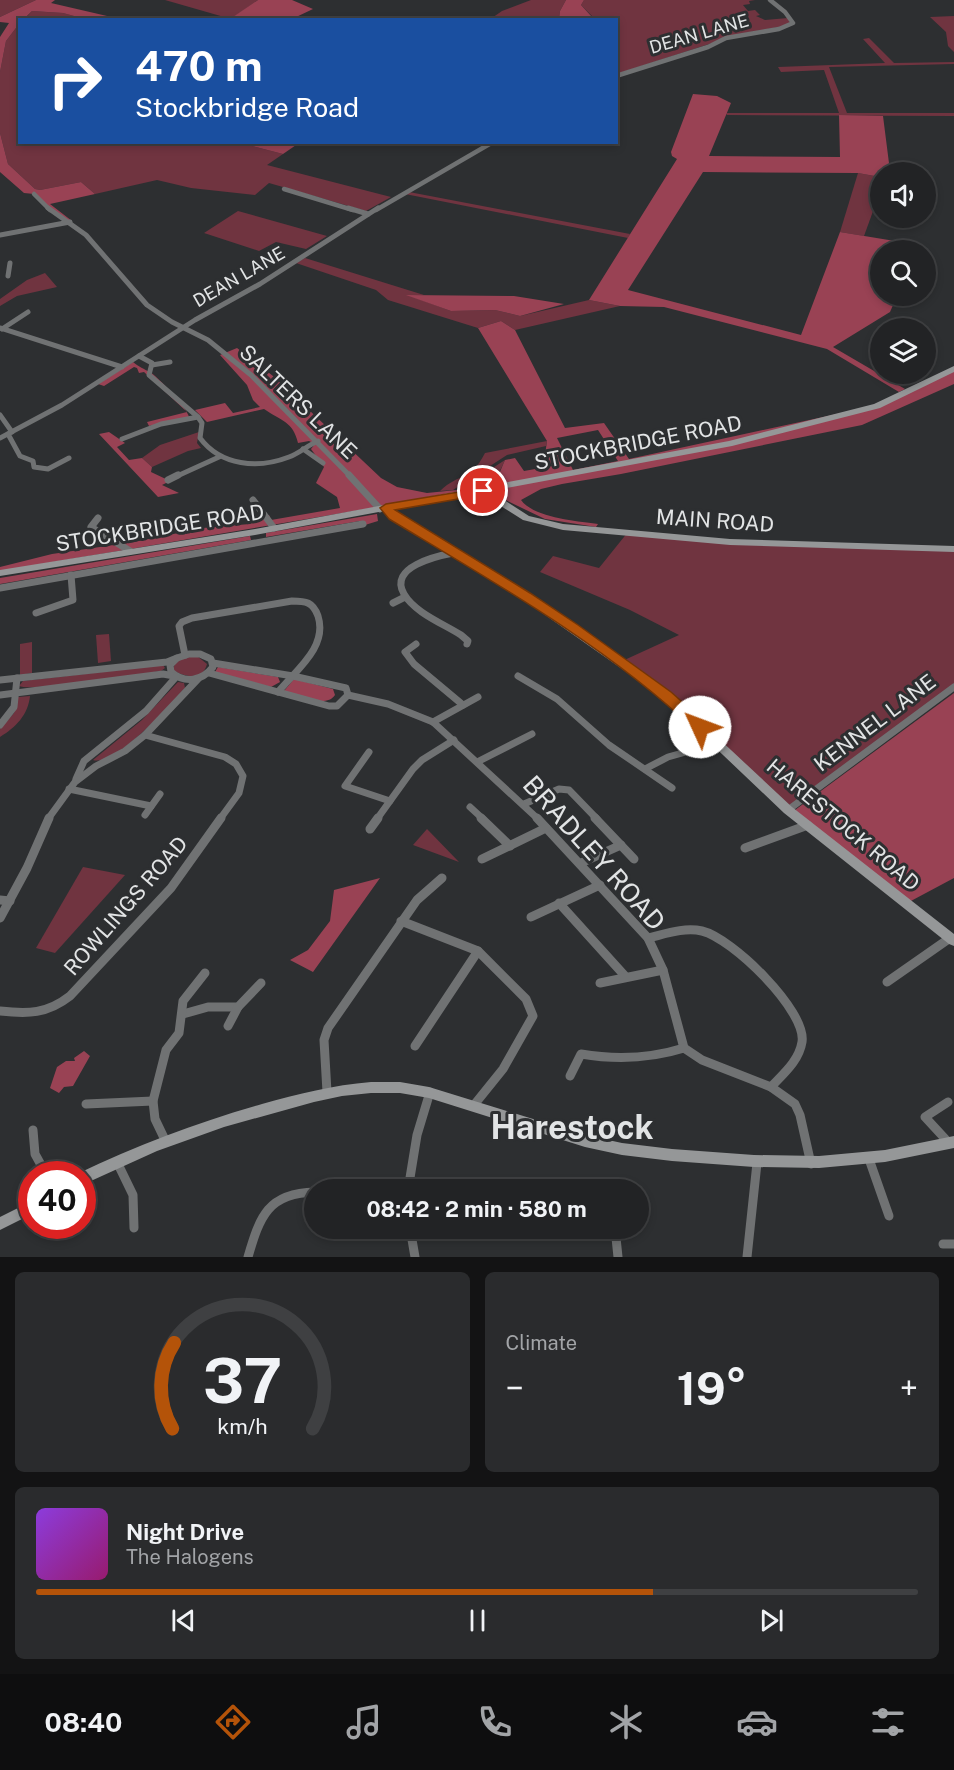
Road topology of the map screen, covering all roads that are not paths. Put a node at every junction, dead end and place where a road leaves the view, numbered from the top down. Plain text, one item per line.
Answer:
1 (770, 0) edge
2 (618, 75) edge
3 (490, 144) edge
4 (284, 189) dead end
5 (34, 194) dead end
6 (368, 214) junction
7 (70, 222) junction
8 (0, 235) edge
9 (0, 270) edge
10 (9, 270) dead end
11 (28, 312) dead end
12 (1, 328) edge
13 (183, 328) junction
14 (139, 356) junction
15 (170, 362) dead end
16 (152, 365) junction
17 (122, 367) junction
18 (954, 369) edge
19 (174, 383) dead end
20 (163, 386) junction
21 (191, 399) dead end
22 (183, 402) junction
23 (0, 415) edge
24 (198, 417) junction
25 (10, 433) junction
26 (0, 438) edge
27 (122, 439) dead end
28 (318, 441) junction
29 (303, 449) junction
30 (69, 458) dead end
31 (219, 458) junction
32 (323, 463) dead end
33 (168, 480) dead end
34 (483, 491) junction
35 (251, 498) dead end
36 (383, 509) junction
37 (98, 518) dead end
38 (359, 523) dead end
39 (274, 528) junction
40 (257, 537) junction
41 (954, 549) edge
42 (130, 551) junction
43 (453, 553) junction
44 (0, 573) edge
45 (71, 575) junction
46 (0, 588) edge
47 (405, 597) junction
48 (393, 603) dead end
49 (36, 613) dead end
50 (416, 644) dead end
51 (467, 644) dead end
52 (182, 656) junction
53 (213, 663) junction
54 (209, 673) junction
55 (293, 676) junction
56 (518, 676) dead end
57 (175, 677) junction
58 (17, 678) junction
59 (198, 679) junction
60 (0, 680) edge
61 (954, 687) edge
62 (278, 692) junction
63 (16, 693) junction
64 (0, 695) edge
65 (348, 695) junction
66 (478, 697) dead end
67 (557, 699) junction
68 (547, 702) dead end
69 (463, 705) junction
70 (434, 722) junction
71 (0, 724) edge
72 (532, 734) dead end
73 (145, 735) junction
74 (454, 740) junction
75 (718, 743) junction
76 (369, 752) dead end
77 (84, 761) junction
78 (479, 761) junction
79 (96, 766) junction
80 (645, 769) junction
81 (669, 784) dead end
82 (72, 785) junction
83 (160, 794) dead end
84 (390, 801) junction
85 (524, 804) junction
86 (151, 806) junction
87 (470, 807) dead end
88 (788, 810) junction
89 (145, 815) dead end
90 (807, 825) junction
91 (546, 828) junction
92 (370, 829) dead end
93 (621, 845) junction
94 (510, 846) junction
95 (745, 848) dead end
96 (634, 859) dead end
97 (482, 860) dead end
98 (580, 863) junction
99 (442, 878) dead end
100 (600, 885) junction
101 (0, 900) edge
102 (10, 901) junction
103 (559, 903) junction
104 (531, 917) dead end
105 (0, 918) edge
106 (401, 921) junction
107 (648, 938) junction
108 (952, 939) edge
109 (478, 951) junction
110 (663, 970) junction
111 (205, 973) dead end
112 (625, 976) junction
113 (888, 977) dead end
114 (600, 982) dead end
115 (261, 983) dead end
116 (238, 1007) junction
117 (0, 1011) edge
118 (183, 1014) junction
119 (228, 1026) dead end
120 (415, 1046) dead end
121 (684, 1048) junction
122 (570, 1076) dead end
123 (771, 1087) junction
124 (327, 1092) junction
125 (430, 1092) junction
126 (153, 1101) junction
127 (948, 1102) dead end
128 (86, 1104) dead end
129 (474, 1105) junction
130 (33, 1130) dead end
131 (166, 1142) junction
132 (952, 1142) edge
133 (869, 1159) junction
134 (39, 1161) edge
135 (117, 1162) junction
136 (758, 1163) junction
137 (811, 1164) junction
138 (96, 1172) edge
139 (410, 1179) edge
140 (304, 1193) edge
141 (18, 1214) edge
142 (889, 1216) dead end
143 (0, 1224) edge
144 (134, 1228) dead end
145 (412, 1239) edge
146 (616, 1239) edge
147 (943, 1244) dead end
148 (954, 1244) edge
149 (248, 1257) edge
150 (415, 1257) edge
151 (618, 1257) edge
152 (747, 1257) edge

1 - 2 street, DEAN LANE
3 - 6 street, DEAN LANE
4 - 6 street
5 - 7 street, SALTERS LANE
6 - 13 street, DEAN LANE
7 - 8 street
7 - 13 street, SALTERS LANE
9 - 10 street
11 - 12 street
12 - 17 street
13 - 14 street, DEAN LANE
13 - 28 street, SALTERS LANE
14 - 16 street
14 - 17 street, DEAN LANE
15 - 16 street
16 - 20 street
17 - 25 street, DEAN LANE
18 - 34 street, STOCKBRIDGE ROAD
19 - 20 street
20 - 22 street
21 - 22 street
22 - 24 street
23 - 25 street
24 - 27 street
24 - 31 street
25 - 26 street, DEAN LANE
25 - 30 street
28 - 29 street
28 - 36 street, SALTERS LANE
29 - 31 street
29 - 32 street
31 - 33 street
34 - 36 street, STOCKBRIDGE ROAD
34 - 41 street, MAIN ROAD
35 - 39 street
36 - 39 street, STOCKBRIDGE ROAD
36 - 43 street, HARESTOCK ROAD
37 - 42 street
38 - 40 street
39 - 40 street, STOCKBRIDGE ROAD
40 - 42 street, STOCKBRIDGE ROAD
40 - 45 street
42 - 44 street, STOCKBRIDGE ROAD
43 - 47 street
43 - 75 street, HARESTOCK ROAD
45 - 46 street
45 - 49 street
47 - 48 street
47 - 51 street
50 - 69 street
52 - 53 street
52 - 55 street
52 - 57 street
52 - 58 street
53 - 54 street
53 - 55 street
54 - 59 street
54 - 62 street
55 - 62 street
55 - 65 street
56 - 67 street
57 - 59 street
57 - 63 street
57 - 77 street
58 - 60 street
58 - 63 street
59 - 73 street
61 - 88 street, KENNEL LANE
62 - 65 street
63 - 64 street
63 - 71 street
65 - 70 street, BRADLEY ROAD
66 - 69 street
67 - 68 street
67 - 80 street
69 - 70 street
70 - 74 street, BRADLEY ROAD
72 - 78 street
73 - 79 street
73 - 117 street, ROWLINGS ROAD
74 - 78 street, BRADLEY ROAD
74 - 84 street
75 - 80 street
75 - 88 street, HARESTOCK ROAD
76 - 84 street
77 - 79 street
77 - 82 street
78 - 85 street, BRADLEY ROAD
79 - 82 street
80 - 81 street
82 - 86 street
82 - 102 street
83 - 86 street
84 - 92 street
85 - 91 street, BRADLEY ROAD
85 - 93 street
86 - 89 street
87 - 94 street
88 - 90 street, HARESTOCK ROAD
90 - 95 street
90 - 108 street, HARESTOCK ROAD
91 - 94 street
91 - 98 street, BRADLEY ROAD
93 - 96 street
93 - 98 street
94 - 97 street
98 - 100 street, BRADLEY ROAD
99 - 106 street
100 - 103 street
100 - 107 street, BRADLEY ROAD
101 - 102 street
102 - 105 street
103 - 104 street
103 - 112 street
106 - 109 street
106 - 124 street
107 - 110 street, BRADLEY ROAD
107 - 123 street
108 - 113 street
109 - 120 street
109 - 129 street
110 - 112 street
110 - 121 street, BRADLEY ROAD
111 - 118 street
112 - 114 street
115 - 116 street
116 - 118 street
116 - 119 street
118 - 126 street
121 - 122 street
121 - 123 street
123 - 137 street
124 - 125 street
124 - 131 street
125 - 129 street
125 - 139 street
126 - 128 street
126 - 131 street
127 - 132 street
129 - 136 street
130 - 134 street
131 - 135 street
132 - 133 street
133 - 137 street
133 - 142 street
135 - 138 street
135 - 144 street
136 - 137 street
136 - 152 street
140 - 149 street
141 - 143 street
145 - 150 street
146 - 151 street
147 - 148 street

